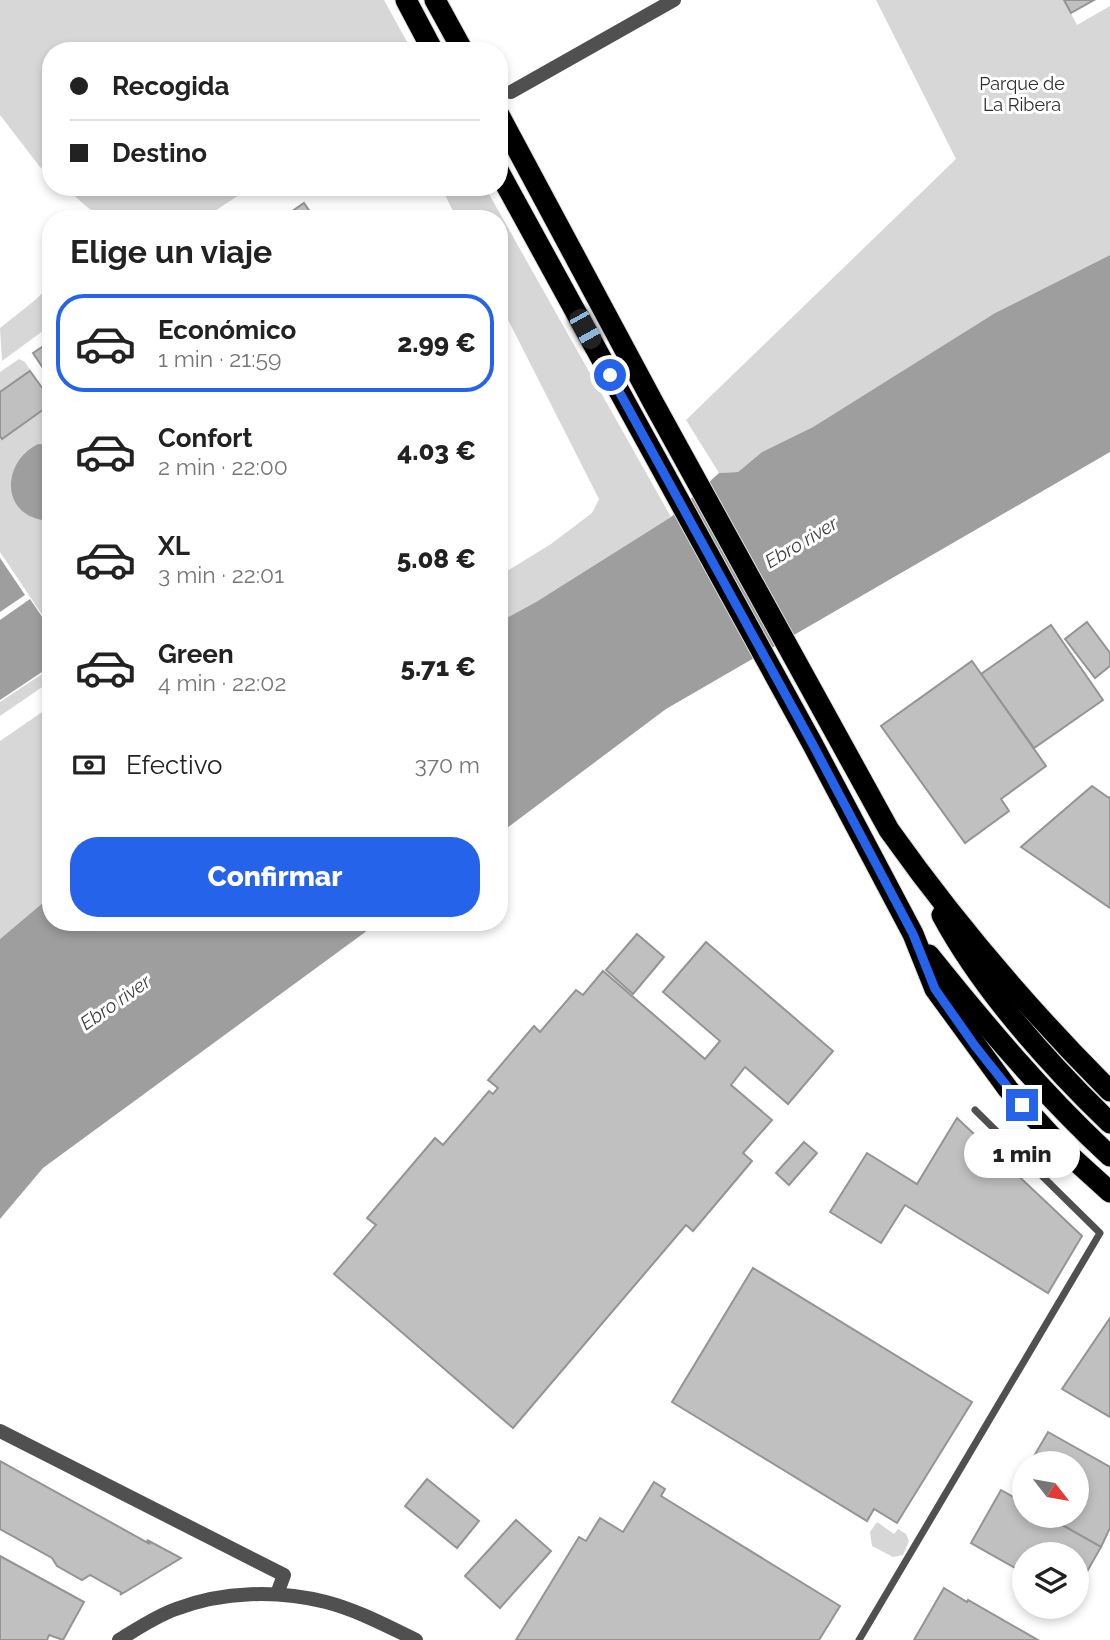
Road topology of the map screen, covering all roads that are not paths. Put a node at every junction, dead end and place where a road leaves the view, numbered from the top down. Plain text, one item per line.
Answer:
1 (406, 0) edge
2 (435, 0) edge
3 (674, 0) edge
4 (428, 42) edge
5 (458, 42) edge
6 (511, 92) dead end
7 (508, 132) edge
8 (508, 188) edge
9 (917, 870) junction
10 (913, 934) junction
11 (1110, 1091) edge
12 (975, 1110) dead end
13 (1110, 1122) edge
14 (1110, 1156) edge
15 (1110, 1192) edge
16 (0, 1431) edge
17 (277, 1594) junction
18 (119, 1640) edge
19 (416, 1640) edge
20 (859, 1640) edge

1 - 4 highway
2 - 5 highway
3 - 6 street
7 - 9 highway
8 - 10 highway
9 - 11 highway
9 - 13 highway
10 - 14 highway
10 - 15 highway
12 - 20 lane
16 - 17 street
17 - 18 street
17 - 19 street

